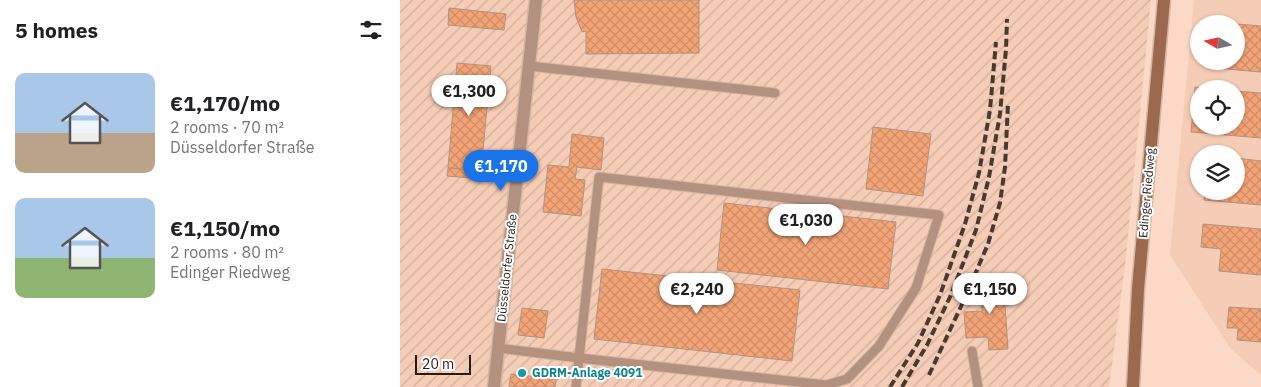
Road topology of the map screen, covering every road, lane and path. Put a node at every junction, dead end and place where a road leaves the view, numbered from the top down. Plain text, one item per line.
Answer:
1 (536, 0) edge
2 (1164, 0) edge
3 (528, 66) junction
4 (775, 93) dead end
5 (498, 348) junction
6 (972, 351) dead end
7 (579, 358) junction
8 (494, 387) edge
9 (576, 387) edge
10 (978, 387) edge
11 (1133, 387) edge

1 - 3 street, Düsseldorfer Straße
2 - 11 main road, Edinger Riedweg
3 - 4 lane
3 - 5 street, Düsseldorfer Straße
5 - 7 lane
5 - 8 street, Düsseldorfer Straße
6 - 10 lane
7 - 7 lane
7 - 9 lane

